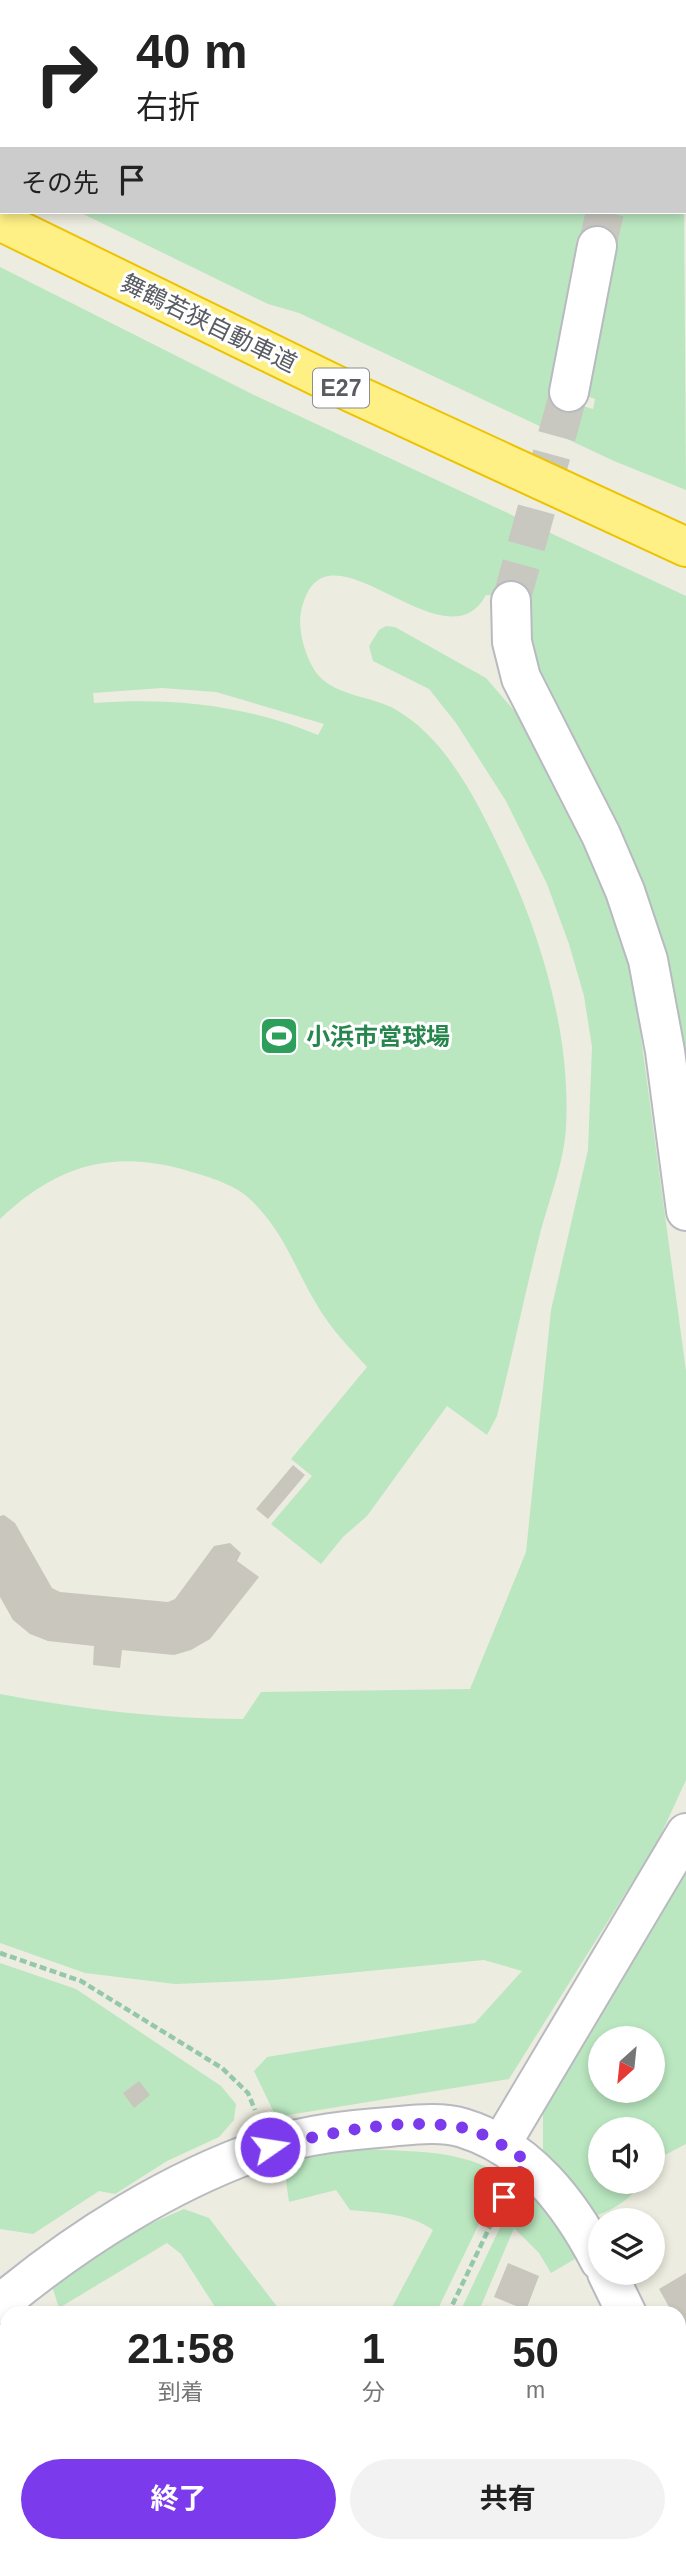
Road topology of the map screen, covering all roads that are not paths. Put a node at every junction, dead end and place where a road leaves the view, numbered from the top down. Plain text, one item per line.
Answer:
1 (0, 220) edge
2 (597, 246) tunnel mouth
3 (569, 392) tunnel mouth
4 (686, 547) edge
5 (511, 601) tunnel mouth
6 (686, 1210) edge
7 (686, 1833) edge
8 (514, 2152) junction
9 (588, 2243) edge
10 (613, 2285) edge
11 (0, 2304) edge
12 (623, 2306) edge

1 - 4 highway, 舞鶴若狭自動車道 / E27
2 - 3 street
5 - 6 street
7 - 8 street
8 - 9 street
8 - 11 street
10 - 12 street

